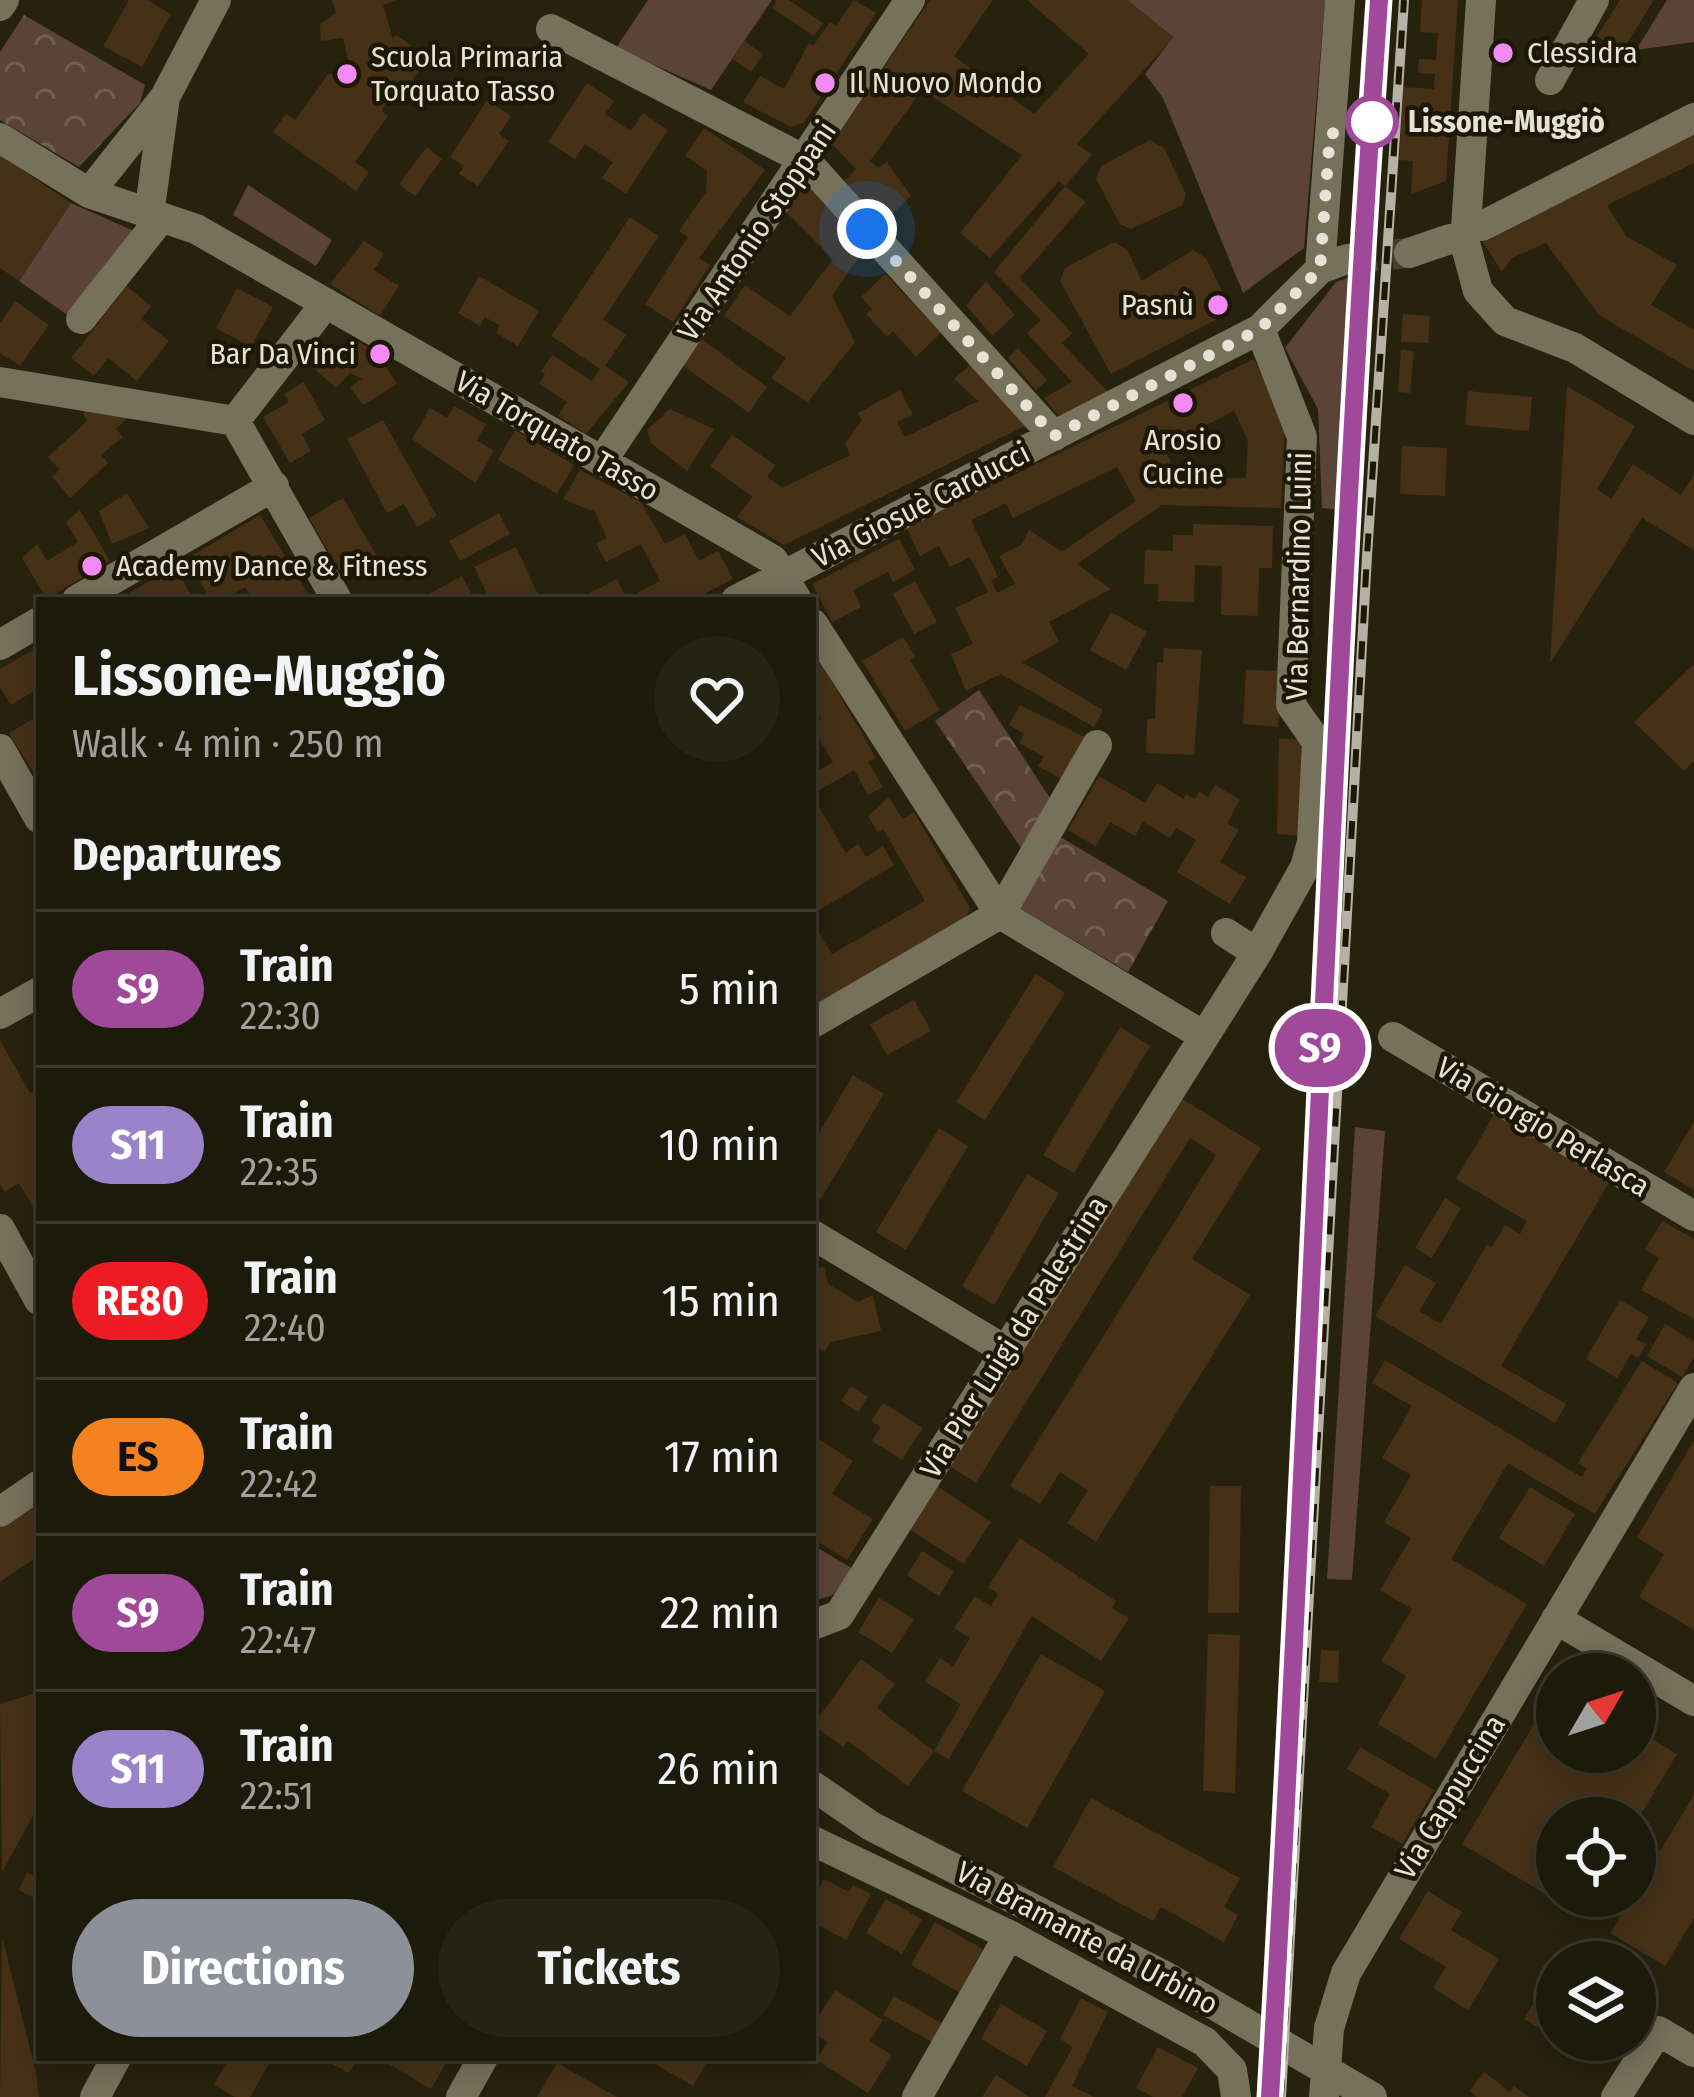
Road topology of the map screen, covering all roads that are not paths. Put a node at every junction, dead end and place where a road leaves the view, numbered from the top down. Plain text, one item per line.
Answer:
1 (216, 0) edge
2 (910, 0) edge
3 (1340, 0) edge
4 (1480, 0) edge
5 (1594, 0) edge
6 (550, 29) dead end
7 (1550, 80) dead end
8 (165, 98) junction
9 (1694, 118) edge
10 (0, 137) edge
11 (805, 160) junction
12 (89, 193) junction
13 (155, 216) junction
14 (1466, 236) junction
15 (1409, 253) tunnel mouth
16 (326, 303) junction
17 (81, 319) dead end
18 (1260, 329) junction
19 (0, 382) edge
20 (1694, 420) edge
21 (235, 421) junction
22 (1054, 436) junction
23 (602, 460) junction
24 (274, 486) junction
25 (790, 588) edge
26 (82, 597) edge
27 (335, 597) edge
28 (750, 597) edge
29 (36, 624) edge
30 (816, 629) edge
31 (0, 645) edge
32 (1097, 745) dead end
33 (0, 748) edge
34 (36, 813) edge
35 (1000, 914) junction
36 (1226, 933) dead end
37 (1257, 953) junction
38 (36, 994) edge
39 (0, 1014) edge
40 (816, 1021) edge
41 (1204, 1036) junction
42 (1393, 1037) dead end
43 (1694, 1216) edge
44 (0, 1229) edge
45 (816, 1236) edge
46 (36, 1295) edge
47 (1005, 1350) junction
48 (1694, 1388) edge
49 (36, 1487) edge
50 (0, 1512) edge
51 (1556, 1619) junction
52 (816, 1624) edge
53 (1694, 1701) edge
54 (816, 1788) edge
55 (816, 1806) edge
56 (871, 1826) junction
57 (817, 1841) edge
58 (1009, 1935) junction
59 (1694, 2052) edge
60 (114, 2061) edge
61 (480, 2061) edge
62 (1234, 2083) edge
63 (1367, 2094) edge
64 (95, 2097) edge
65 (461, 2097) edge
66 (917, 2097) edge
67 (1324, 2097) edge
68 (1616, 2097) edge

1 - 8 street
2 - 11 street, Via Antonio Stoppani
3 - 18 street, Via Giosuè Carducci
4 - 14 street
5 - 7 street
6 - 11 street
8 - 12 street
8 - 13 street
9 - 14 street
10 - 12 street, Via Torquato Tasso
11 - 22 street
11 - 23 street, Via Antonio Stoppani
12 - 13 street, Via Torquato Tasso
13 - 16 street, Via Torquato Tasso
13 - 17 street
14 - 15 street
14 - 20 street
16 - 21 street
16 - 23 street, Via Torquato Tasso
18 - 22 street, Via Giosuè Carducci
18 - 37 street, Via Bernardino Luini
19 - 21 street
21 - 24 street
22 - 25 street, Via Giosuè Carducci
23 - 25 street, Via Torquato Tasso
24 - 26 street
24 - 27 street
25 - 28 street, Via Giosuè Carducci
29 - 31 street
30 - 35 street
32 - 35 street
33 - 34 street
35 - 40 street
35 - 41 street
36 - 37 street
37 - 41 street, Via Pier Luigi da Palestrina
38 - 39 street
41 - 47 street, Via Pier Luigi da Palestrina
42 - 43 street, Via Giorgio Perlasca
44 - 46 street
45 - 47 street
47 - 52 street, Via Pier Luigi da Palestrina
48 - 51 street, Via Cappuccina
49 - 50 street
51 - 53 street
51 - 67 street, Via Cappuccina
54 - 56 street, Via Bramante da Urbino
55 - 56 street, Via Bramante da Urbino
56 - 63 street, Via Bramante da Urbino
57 - 58 street, Via Bramante da Urbino
58 - 62 street, Via Bramante da Urbino
58 - 66 street
59 - 68 street
60 - 64 street
61 - 65 street

